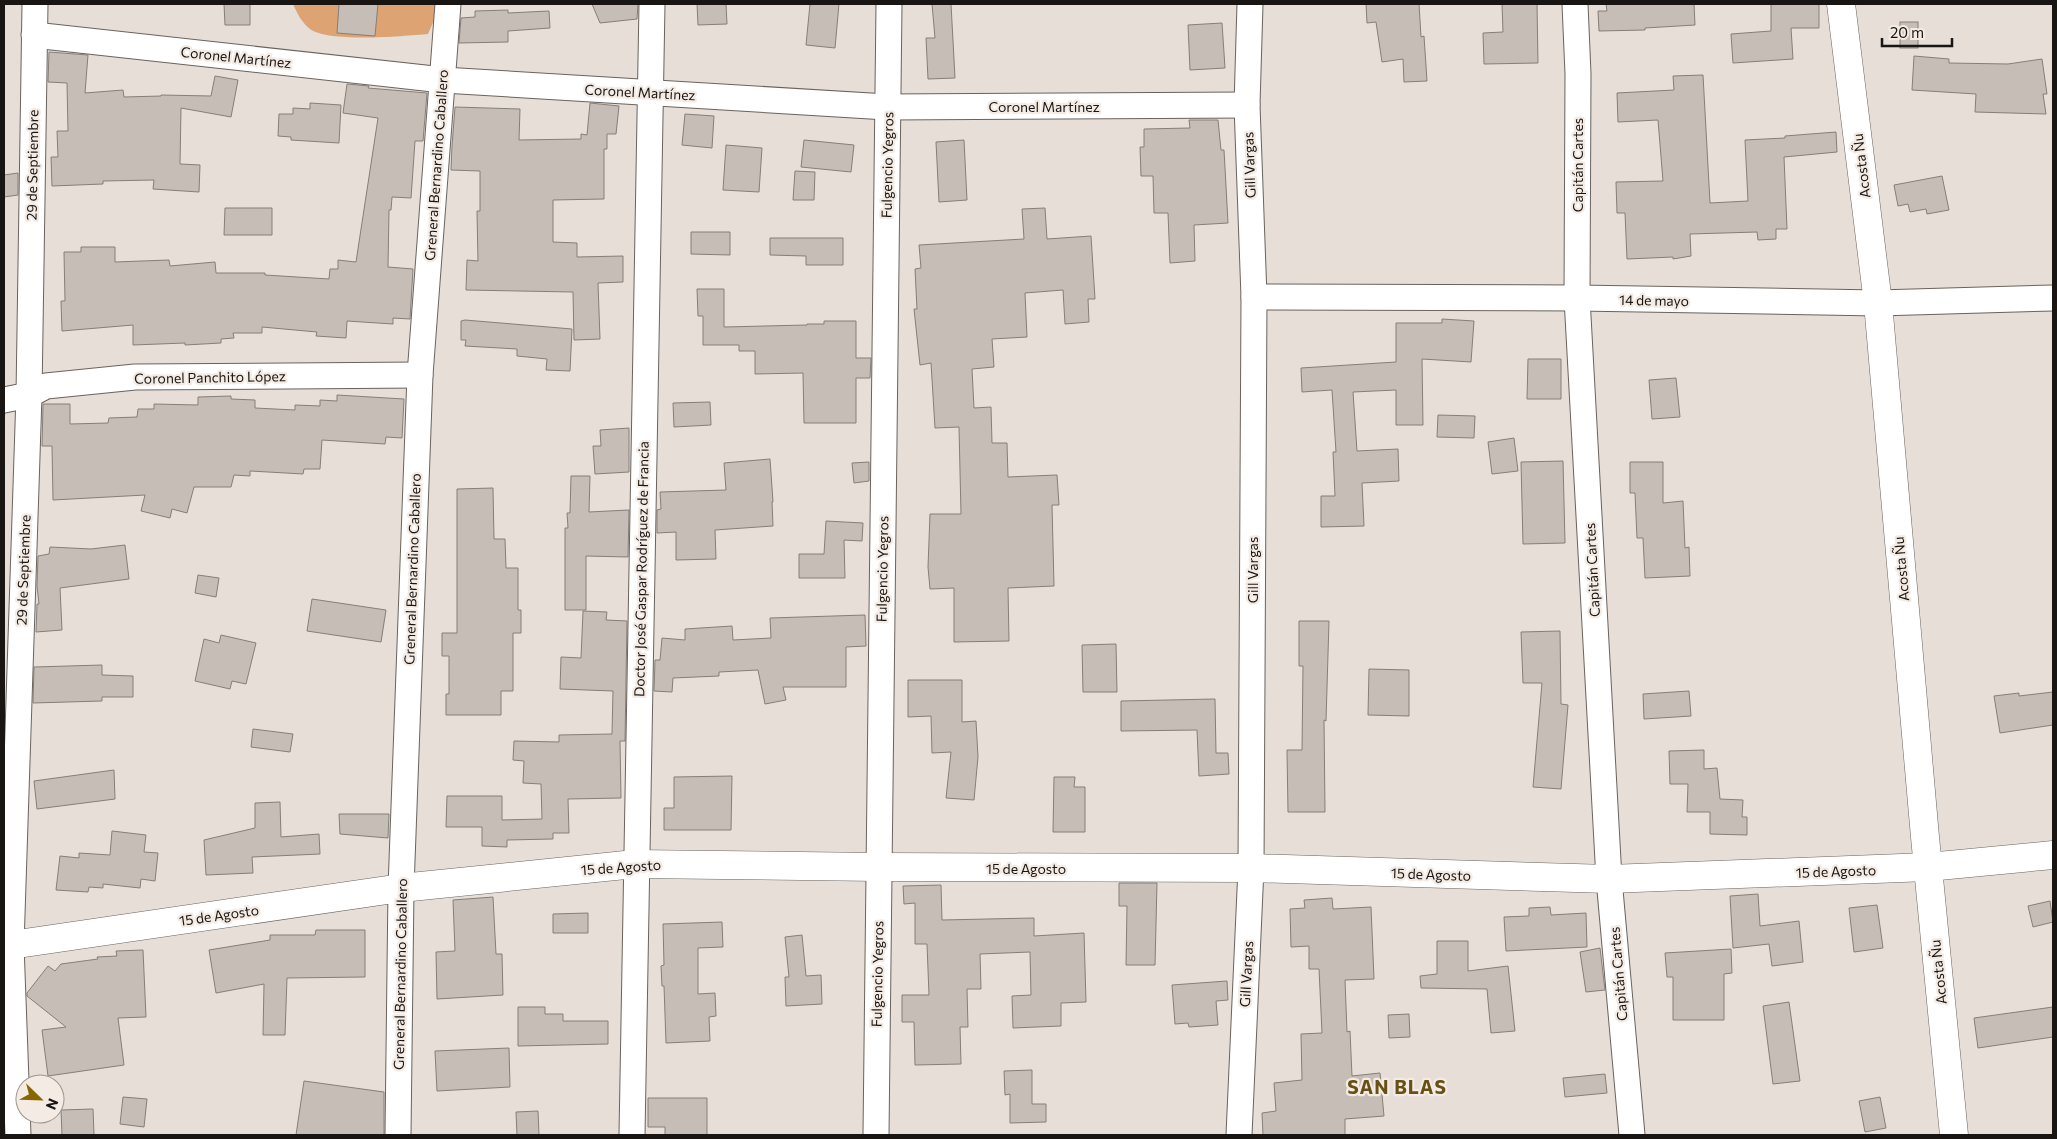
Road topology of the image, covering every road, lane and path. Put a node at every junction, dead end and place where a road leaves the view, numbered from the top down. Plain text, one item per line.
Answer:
1 (35, 4) edge
2 (448, 4) edge
3 (652, 4) edge
4 (889, 4) edge
5 (1250, 4) edge
6 (1575, 4) edge
7 (1841, 4) edge
8 (34, 35) junction
9 (443, 80) junction
10 (650, 92) junction
11 (1247, 105) junction
12 (887, 107) junction
13 (1254, 297) junction
14 (1577, 298) junction
15 (2053, 298) edge
16 (1878, 303) junction
17 (420, 375) junction
18 (29, 395) junction
19 (4, 400) edge
20 (2053, 855) edge
21 (636, 864) junction
22 (878, 867) junction
23 (1928, 867) junction
24 (1250, 868) junction
25 (1609, 878) junction
26 (400, 888) junction
27 (7, 946) edge
28 (18, 1135) edge
29 (398, 1135) edge
30 (632, 1135) edge
31 (876, 1135) edge
32 (1238, 1135) edge
33 (1632, 1135) edge
34 (1954, 1135) edge

1 - 8 street, 29 de Septiembre
2 - 9 street, Greneral Bernardino Caballero
3 - 10 street, Doctor José Gaspar Rodríguez de Francia
4 - 12 street, Fulgencio Yegros
5 - 11 street, Gill Vargas
6 - 14 street, Capitán Cartes
7 - 16 street, Acosta Ñu
8 - 9 street, Coronel Martínez
8 - 18 street, 29 de Septiembre
9 - 10 street, Coronel Martínez
9 - 17 street, Greneral Bernardino Caballero
10 - 12 street, Coronel Martínez
10 - 21 street, Doctor José Gaspar Rodríguez de Francia
11 - 12 street, Coronel Martínez
11 - 13 street, Gill Vargas
12 - 22 street, Fulgencio Yegros
13 - 14 street, 14 de mayo
13 - 24 street, Gill Vargas
14 - 16 street, 14 de mayo
14 - 25 street, Capitán Cartes
15 - 16 street, 14 de mayo
16 - 23 street, Acosta Ñu
17 - 18 street, Coronel Panchito López
17 - 26 street, Greneral Bernardino Caballero
18 - 19 street, Coronel Panchito López
18 - 27 street, 29 de Septiembre
20 - 23 street, 15 de Agosto
21 - 22 street, 15 de Agosto
21 - 26 street, 15 de Agosto
21 - 30 street, Doctor José Gaspar Rodríguez de Francia
22 - 24 street, 15 de Agosto
22 - 31 street, Fulgencio Yegros
23 - 25 street, 15 de Agosto
23 - 34 street, Acosta Ñu
24 - 25 street, 15 de Agosto
24 - 32 street, Gill Vargas
25 - 33 street, Capitán Cartes
26 - 27 street, 15 de Agosto
26 - 29 street, Greneral Bernardino Caballero
27 - 28 street, 29 de Septiembre

